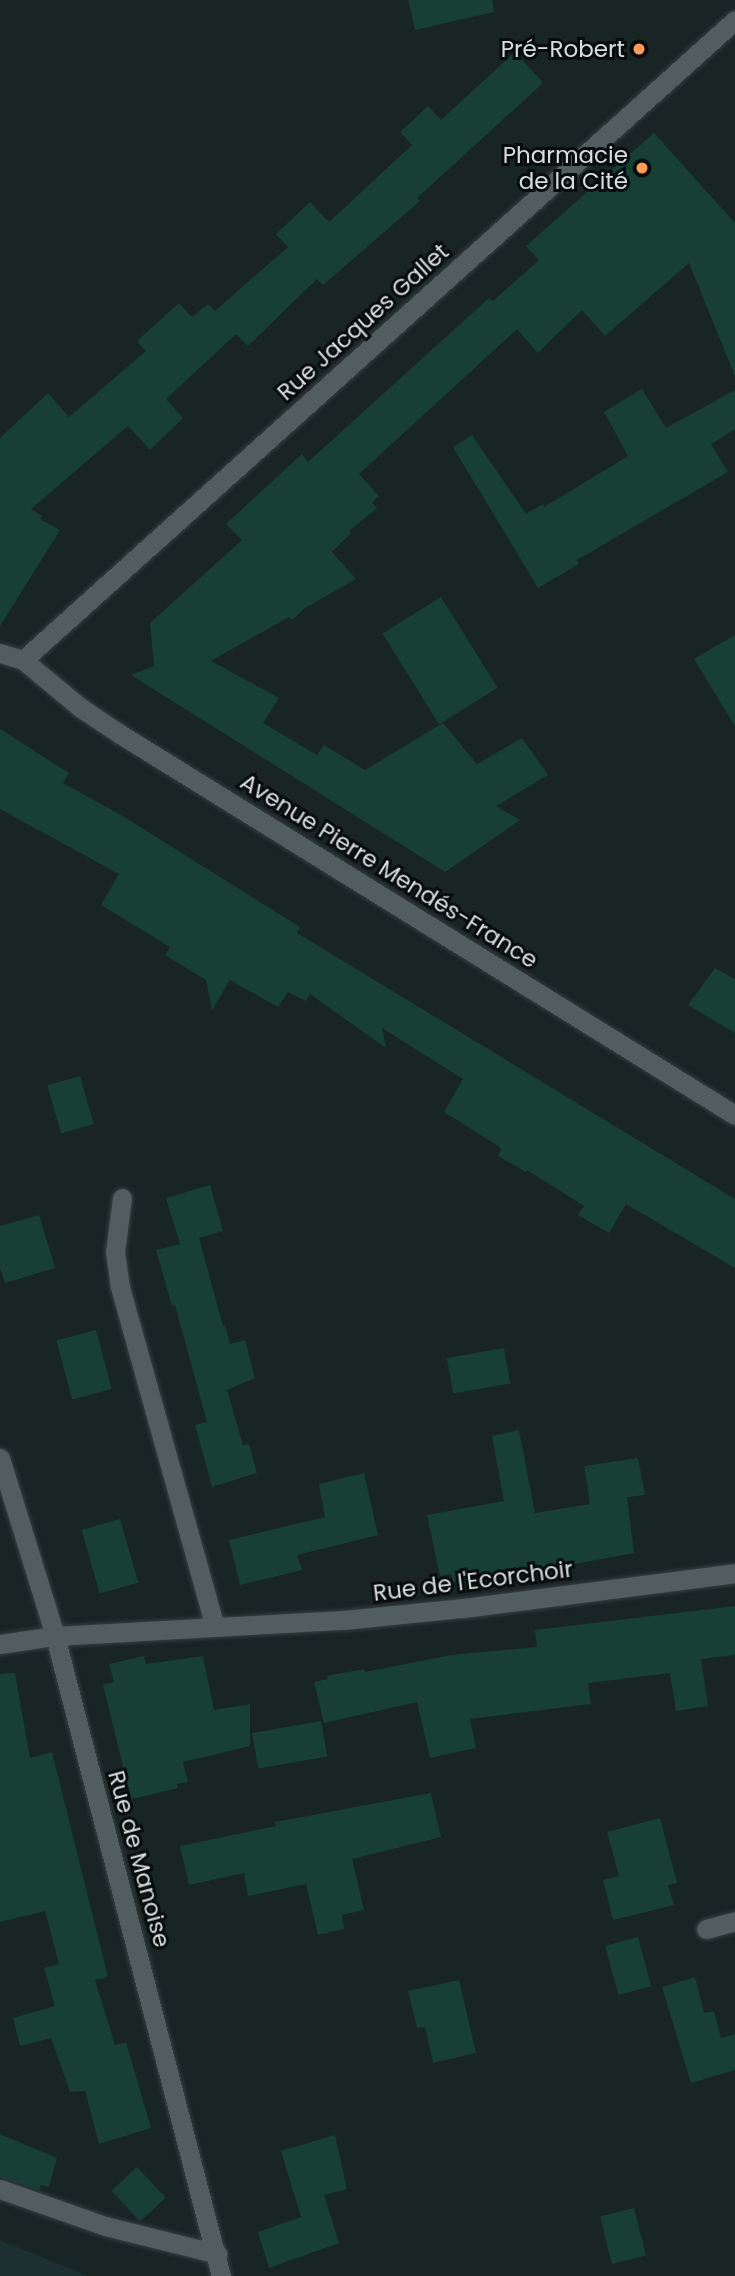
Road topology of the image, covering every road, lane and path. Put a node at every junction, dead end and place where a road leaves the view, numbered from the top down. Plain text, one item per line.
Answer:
1 (735, 20) edge
2 (0, 653) edge
3 (23, 660) junction
4 (735, 1115) edge
5 (122, 1198) dead end
6 (0, 1458) edge
7 (735, 1573) edge
8 (215, 1628) junction
9 (55, 1636) junction
10 (0, 1644) edge
11 (735, 1921) edge
12 (706, 1929) dead end
13 (0, 2189) edge
14 (218, 2254) junction
15 (221, 2276) edge

1 - 3 street, Rue Jacques Gallet
2 - 3 street
3 - 4 street, Avenue Pierre Mendés-France
5 - 8 street
6 - 9 street, Rue de Manoise
7 - 8 street, Rue de l'Ecorchoir
8 - 9 street, Rue de l'Ecorchoir
9 - 10 street, Rue de l'Ecorchoir
9 - 14 street, Rue de Manoise
11 - 12 street
13 - 14 street
14 - 15 street, Rue de Manoise

